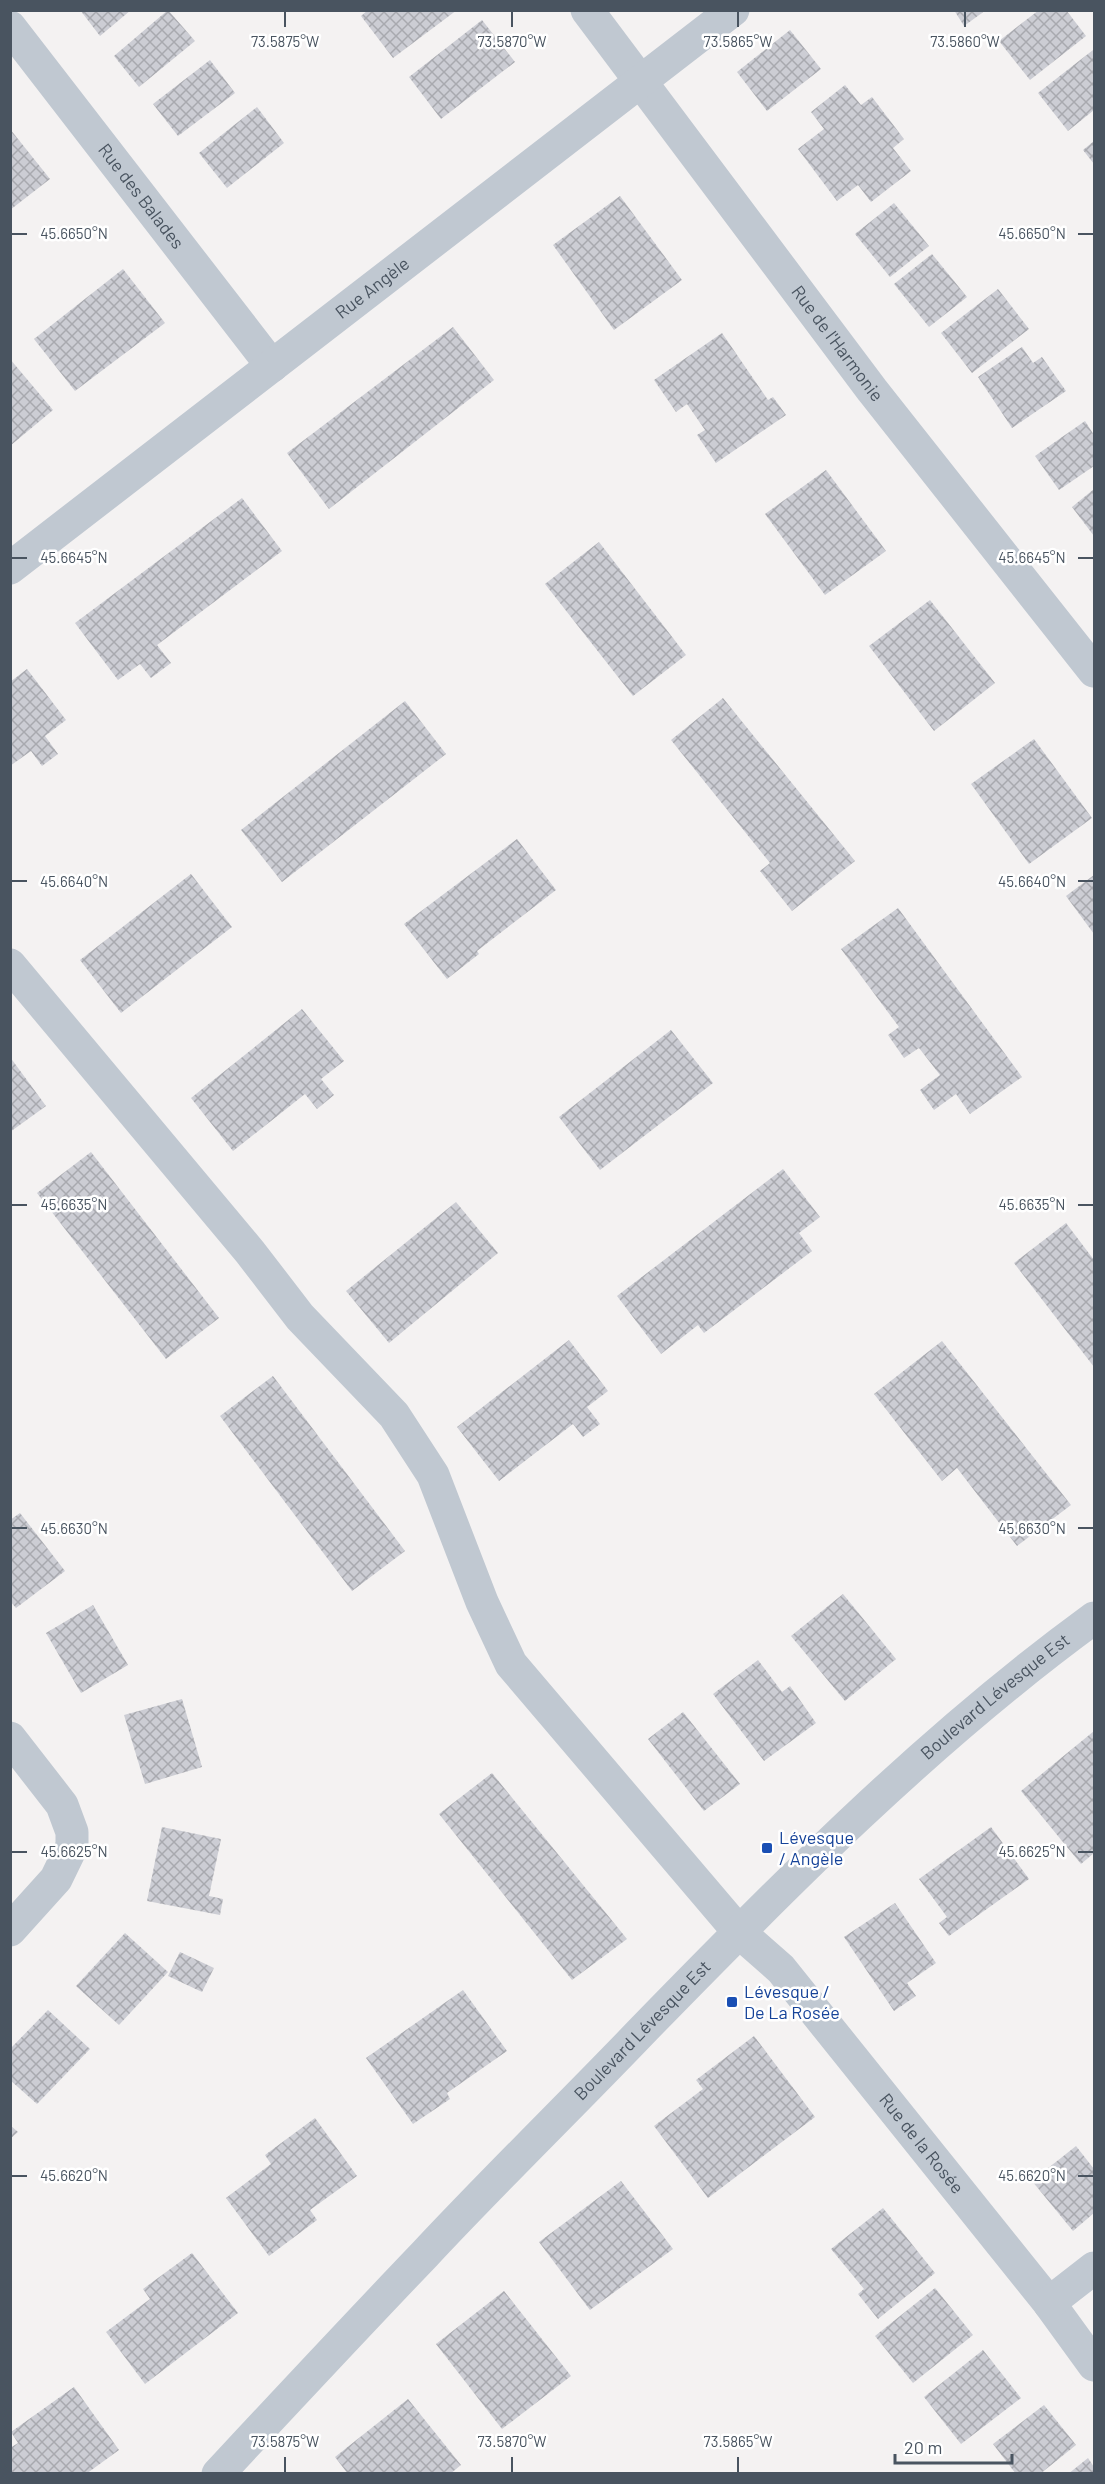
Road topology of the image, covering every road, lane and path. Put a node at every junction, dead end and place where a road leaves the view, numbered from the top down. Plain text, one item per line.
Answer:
1 (587, 10) edge
2 (733, 10) edge
3 (11, 28) edge
4 (641, 81) junction
5 (272, 366) junction
6 (10, 568) edge
7 (1095, 671) edge
8 (10, 965) edge
9 (1095, 1618) edge
10 (10, 1738) edge
11 (10, 1930) edge
12 (739, 1932) junction
13 (1095, 2268) edge
14 (1049, 2303) junction
15 (1095, 2365) edge
16 (218, 2474) edge

1 - 4 street, Rue de l'Harmonie
2 - 4 street, Rue Angèle
3 - 5 street, Rue des Balades
4 - 5 street, Rue Angèle
4 - 7 street, Rue de l'Harmonie
5 - 6 street, Rue Angèle
8 - 12 street, Rue de la Rosée
9 - 12 street, Boulevard Lévesque Est
10 - 11 street
12 - 14 street, Rue de la Rosée
12 - 16 street, Boulevard Lévesque Est
13 - 14 street
14 - 15 street, Rue de la Rosée

